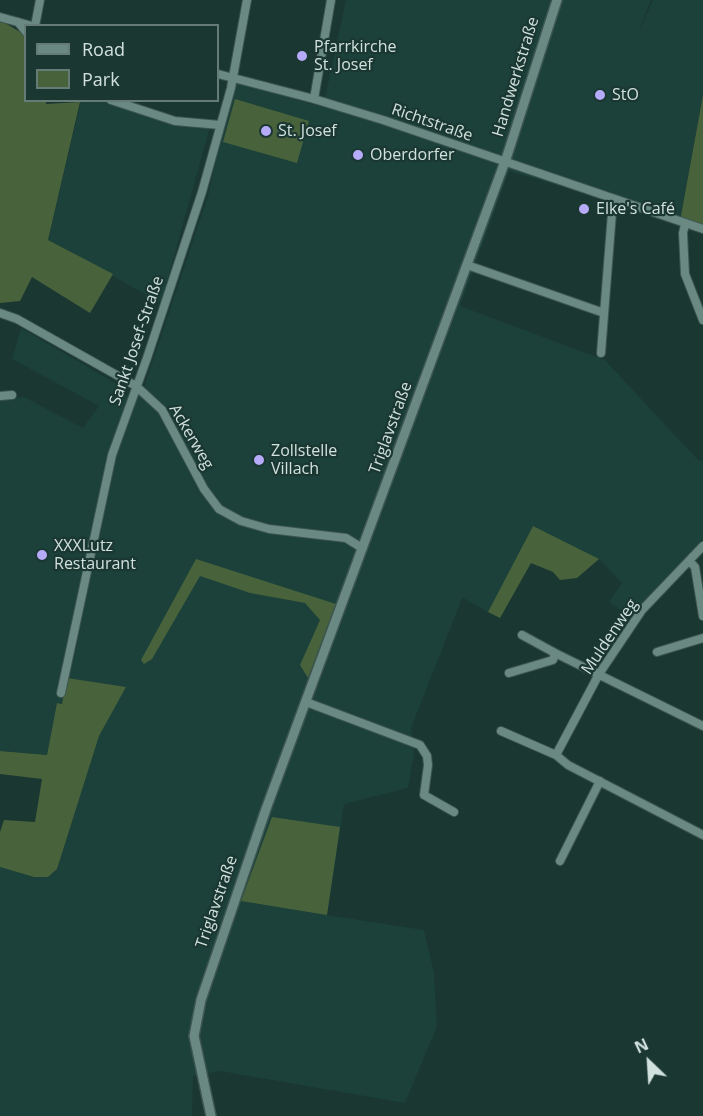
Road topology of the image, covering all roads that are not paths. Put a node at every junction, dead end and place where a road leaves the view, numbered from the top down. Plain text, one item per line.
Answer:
1 (40, 0) edge
2 (247, 0) edge
3 (331, 0) edge
4 (557, 0) edge
5 (0, 17) edge
6 (18, 21) junction
7 (28, 24) edge
8 (34, 24) edge
9 (24, 29) edge
10 (219, 74) edge
11 (232, 78) junction
12 (314, 99) junction
13 (117, 102) edge
14 (219, 125) junction
15 (504, 163) junction
16 (613, 200) junction
17 (685, 224) junction
18 (703, 230) edge
19 (467, 265) junction
20 (0, 313) edge
21 (604, 313) junction
22 (703, 320) edge
23 (601, 353) dead end
24 (136, 386) junction
25 (12, 395) dead end
26 (0, 396) edge
27 (703, 546) edge
28 (362, 548) junction
29 (689, 561) junction
30 (703, 616) edge
31 (522, 635) dead end
32 (703, 638) edge
33 (657, 652) dead end
34 (555, 653) junction
35 (508, 673) dead end
36 (599, 674) junction
37 (61, 693) dead end
38 (306, 702) junction
39 (703, 726) edge
40 (501, 731) dead end
41 (556, 755) junction
42 (600, 781) junction
43 (454, 812) dead end
44 (703, 836) edge
45 (560, 861) dead end
46 (211, 1116) edge

1 - 8 street
2 - 11 street, Sankt Josef-Straße
3 - 12 street
4 - 15 street, Handwerkstraße
5 - 6 street
6 - 7 street
6 - 9 street
10 - 11 street, Richtstraße
11 - 12 street, Richtstraße
11 - 14 street, Sankt Josef-Straße
12 - 15 street, Richtstraße
13 - 14 street
14 - 24 street, Sankt Josef-Straße
15 - 16 street, Richtstraße
15 - 19 street, Triglavstraße
16 - 17 street, Richtstraße
16 - 21 street
17 - 18 street, Richtstraße
17 - 22 street
19 - 21 street
19 - 28 street, Triglavstraße
20 - 24 street, Ackerweg
21 - 23 street
24 - 28 street, Ackerweg
24 - 37 street, Sankt Josef-Straße
25 - 26 street
27 - 29 street, Muldenweg
28 - 38 street, Triglavstraße
29 - 30 street
29 - 36 street, Muldenweg
31 - 34 street
32 - 33 street
34 - 35 street
34 - 36 street
36 - 39 street
36 - 41 street, Muldenweg
38 - 43 street
38 - 46 street, Triglavstraße
40 - 41 street
41 - 42 street
42 - 44 street
42 - 45 street

